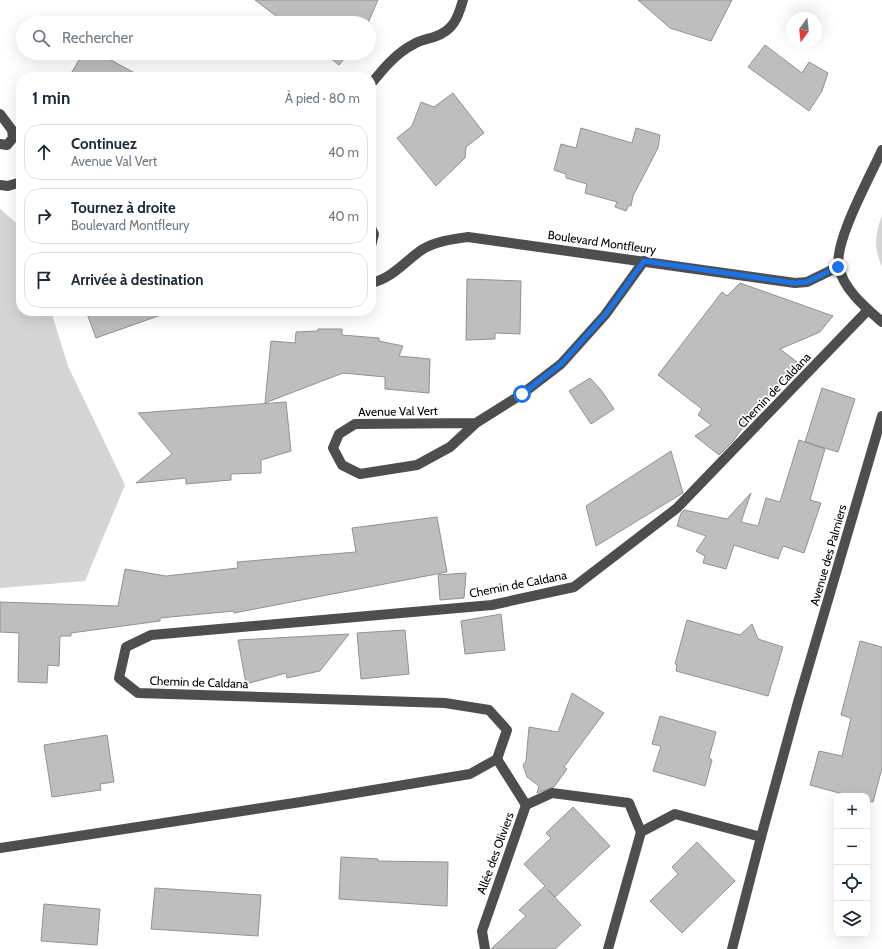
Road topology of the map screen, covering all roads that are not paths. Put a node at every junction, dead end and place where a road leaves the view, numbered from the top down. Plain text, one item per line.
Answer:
1 (463, 0) edge
2 (376, 78) edge
3 (0, 114) edge
4 (0, 144) edge
5 (882, 150) edge
6 (16, 184) edge
7 (0, 185) edge
8 (644, 261) junction
9 (838, 267) junction
10 (376, 282) edge
11 (868, 310) junction
12 (882, 322) edge
13 (882, 416) edge
14 (476, 423) junction
15 (497, 759) junction
16 (526, 805) junction
17 (641, 832) junction
18 (761, 837) junction
19 (0, 848) edge
20 (485, 949) edge
21 (608, 949) edge
22 (732, 949) edge

1 - 2 street
3 - 4 street
5 - 9 street
6 - 7 street
8 - 9 street, Boulevard Montfleury
8 - 10 street, Boulevard Montfleury
8 - 14 street, Avenue Val Vert
9 - 11 street
11 - 12 street
11 - 15 street, Chemin de Caldana
13 - 18 street, Avenue des Palmiers
14 - 14 street, Avenue Val Vert
15 - 16 street
15 - 19 street
16 - 17 street, Allée des Oliviers
16 - 20 street, Allée des Oliviers
17 - 18 street
17 - 21 street
18 - 22 street

